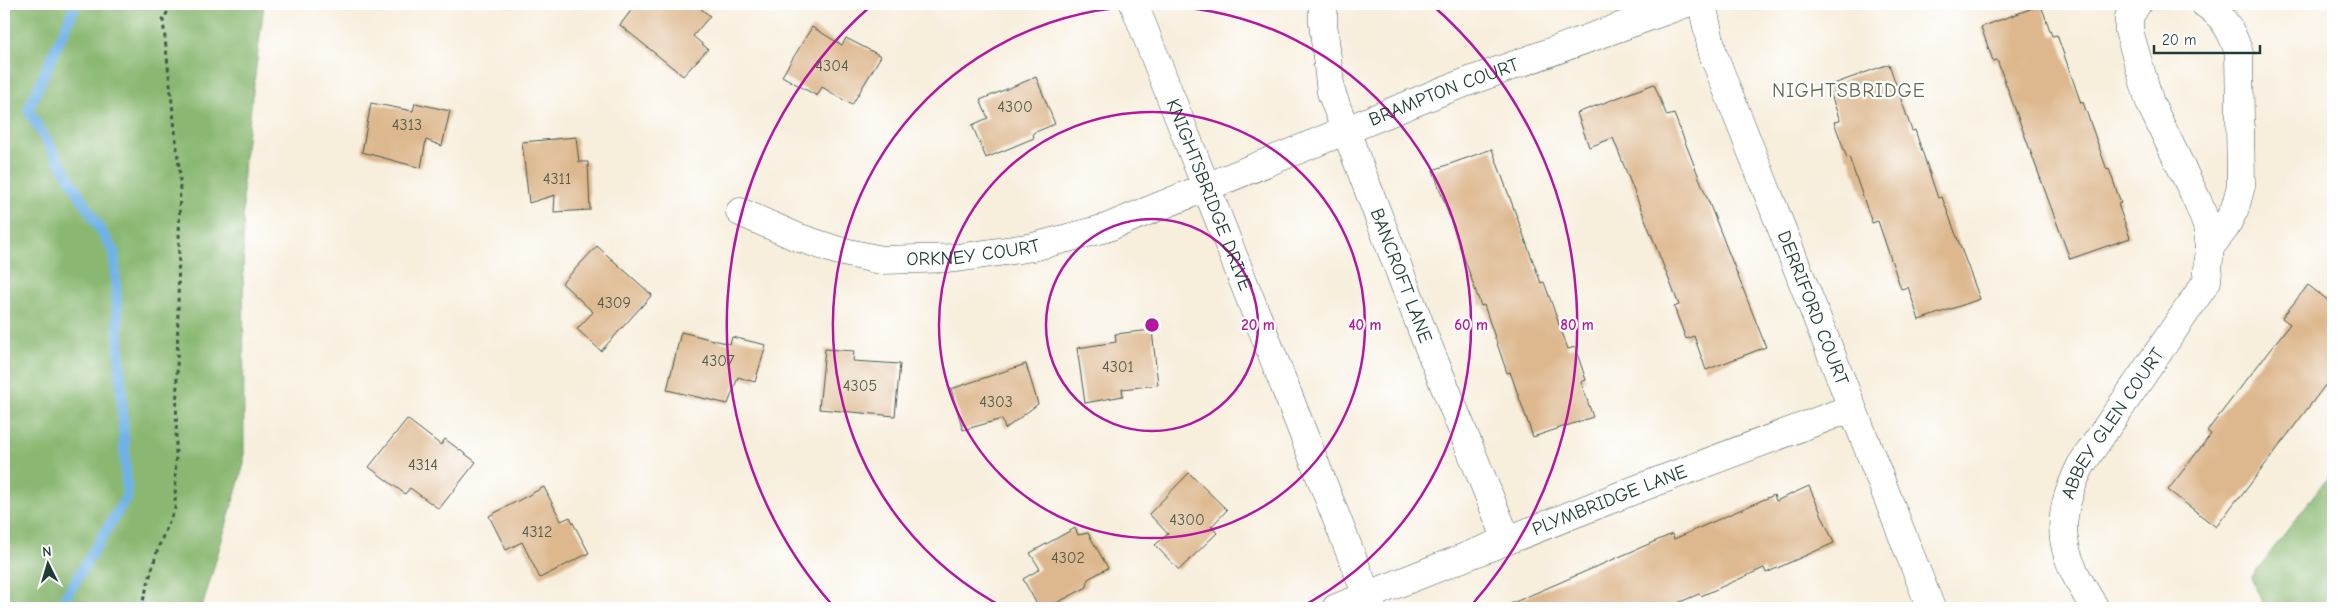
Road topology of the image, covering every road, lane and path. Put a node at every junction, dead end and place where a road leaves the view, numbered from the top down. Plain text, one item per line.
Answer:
1 (172, 4) edge
2 (1134, 4) edge
3 (1323, 4) edge
4 (1684, 4) edge
5 (1702, 4) edge
6 (2137, 4) edge
7 (2205, 4) edge
8 (1346, 131) junction
9 (1207, 188) junction
10 (740, 212) dead end
11 (2210, 247) junction
12 (1852, 408) junction
13 (1507, 540) junction
14 (1370, 602) edge
15 (141, 608) edge
16 (1336, 608) edge
17 (1931, 608) edge
18 (2095, 608) edge

1 - 15 path
2 - 9 street, KNIGHTSBRIDGE DRIVE
3 - 8 street, BANCROFT LANE
4 - 8 street, BRAMPTON COURT
5 - 12 street, DERRIFORD COURT
6 - 11 street, ABBEY GLEN COURT
7 - 11 street
8 - 9 street, BRAMPTON COURT
8 - 13 street, BANCROFT LANE
9 - 10 street, ORKNEY COURT
9 - 14 street, KNIGHTSBRIDGE DRIVE
11 - 18 street, ABBEY GLEN COURT
12 - 13 street, PLYMBRIDGE LANE
12 - 17 street, DERRIFORD COURT
13 - 14 street, PLYMBRIDGE LANE
14 - 16 street, PLYMBRIDGE LANE

